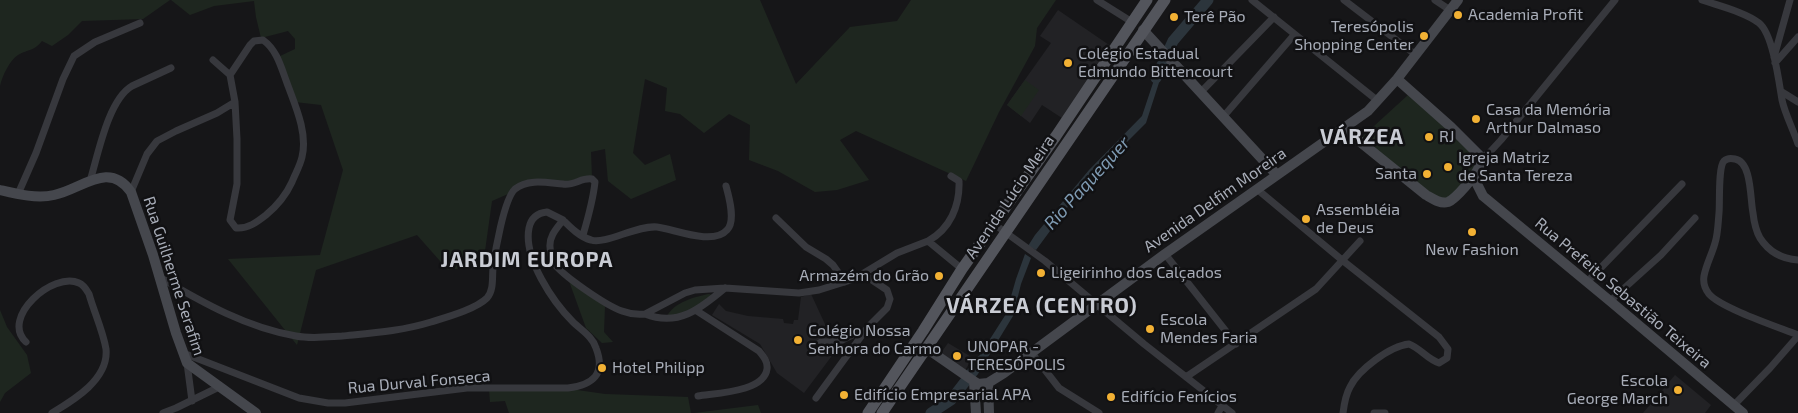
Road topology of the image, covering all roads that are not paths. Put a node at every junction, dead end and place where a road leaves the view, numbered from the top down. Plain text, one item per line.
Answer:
1 (1097, 0) edge
2 (1147, 0) edge
3 (1164, 0) edge
4 (1252, 0) edge
5 (1344, 0) edge
6 (1435, 0) edge
7 (1458, 0) edge
8 (1616, 0) edge
9 (1702, 0) edge
10 (1790, 0) edge
11 (1450, 10) junction
12 (1274, 17) junction
13 (1132, 22) junction
14 (140, 23) dead end
15 (1143, 30) junction
16 (1294, 35) junction
17 (1798, 37) edge
18 (1416, 55) junction
19 (214, 60) dead end
20 (1774, 60) junction
21 (171, 68) dead end
22 (230, 75) junction
23 (1397, 79) junction
24 (1782, 92) junction
25 (1200, 93) junction
26 (1378, 101) junction
27 (235, 102) junction
28 (1798, 102) edge
29 (1223, 117) junction
30 (1343, 128) junction
31 (1798, 144) edge
32 (1480, 159) junction
33 (1277, 175) junction
34 (951, 176) dead end
35 (1473, 176) junction
36 (90, 181) junction
37 (1682, 184) dead end
38 (726, 186) dead end
39 (0, 190) edge
40 (1258, 190) junction
41 (1462, 191) junction
42 (131, 192) junction
43 (18, 194) junction
44 (1483, 196) junction
45 (776, 218) dead end
46 (1695, 218) dead end
47 (563, 220) junction
48 (994, 224) junction
49 (1005, 232) junction
50 (583, 235) junction
51 (1360, 241) dead end
52 (928, 242) junction
53 (1165, 254) junction
54 (1342, 260) junction
55 (1798, 260) edge
56 (962, 269) junction
57 (864, 274) junction
58 (161, 278) junction
59 (845, 282) junction
60 (1587, 282) junction
61 (725, 288) junction
62 (1610, 301) junction
63 (1096, 304) junction
64 (697, 310) junction
65 (645, 314) junction
66 (864, 332) junction
67 (1798, 335) edge
68 (26, 342) dead end
69 (1236, 344) junction
70 (926, 348) junction
71 (812, 349) dead end
72 (1031, 352) junction
73 (185, 358) junction
74 (1186, 377) junction
75 (969, 379) junction
76 (988, 383) junction
77 (219, 387) junction
78 (698, 396) dead end
79 (976, 397) junction
80 (988, 397) junction
81 (816, 398) dead end
82 (192, 401) junction
83 (1734, 405) junction
84 (1222, 406) junction
85 (52, 413) edge
86 (164, 413) edge
87 (256, 413) edge
88 (868, 413) edge
89 (882, 413) edge
90 (976, 413) edge
91 (989, 413) edge
92 (1099, 413) edge
93 (1218, 413) edge
94 (1232, 413) edge
95 (1343, 413) edge
96 (1374, 413) edge
97 (1384, 413) edge
98 (1743, 413) edge

1 - 13 street
2 - 13 main road, Avenida Lúcio Meira
3 - 15 main road, Avenida Lúcio Meira
4 - 12 street
5 - 18 street
6 - 11 street
7 - 11 main road, Avenida Delfim Moreira
8 - 32 street
9 - 20 street
10 - 20 street
11 - 18 main road, Avenida Delfim Moreira
12 - 16 street
12 - 25 street
13 - 48 main road, Avenida Lúcio Meira
14 - 43 street
15 - 25 main road
15 - 49 main road, Avenida Lúcio Meira
16 - 26 street
16 - 29 street
17 - 20 street
18 - 23 main road, Avenida Delfim Moreira
19 - 22 street
20 - 24 street
21 - 36 street
22 - 27 street
22 - 27 street
23 - 26 main road, Avenida Delfim Moreira
23 - 32 main road
24 - 28 street
24 - 31 street
25 - 29 main road
26 - 30 main road, Avenida Delfim Moreira
27 - 42 street
29 - 33 main road
30 - 33 main road, Avenida Delfim Moreira
30 - 41 main road
32 - 35 main road
33 - 40 main road, Avenida Delfim Moreira
34 - 52 street
35 - 41 main road
35 - 44 main road
36 - 42 main road, Rua Guilherme Serafim
36 - 43 main road
37 - 60 street
38 - 50 street
39 - 43 main road
40 - 53 main road, Avenida Delfim Moreira
40 - 54 street
41 - 44 main road
42 - 58 main road, Rua Guilherme Serafim
44 - 60 main road, Rua Prefeito Sebastião Teixeira
45 - 59 street
46 - 62 street
47 - 50 street, Rua Durval Fonseca
47 - 65 street
47 - 73 street, Rua Durval Fonseca
48 - 49 street
48 - 56 main road, Avenida Lúcio Meira
49 - 63 street
49 - 70 main road, Avenida Lúcio Meira
50 - 58 street
51 - 54 street
52 - 56 street
52 - 57 street
53 - 63 main road, Avenida Delfim Moreira
53 - 69 street
54 - 69 street
54 - 95 street
55 - 67 street
56 - 88 main road, Avenida Lúcio Meira
57 - 59 street
57 - 66 street
58 - 73 main road, Rua Guilherme Serafim
59 - 61 street
60 - 62 main road, Rua Prefeito Sebastião Teixeira
61 - 64 street
61 - 65 street
62 - 83 main road, Rua Prefeito Sebastião Teixeira
63 - 72 main road, Avenida Delfim Moreira
63 - 74 street
64 - 65 street
64 - 78 street
66 - 71 street
66 - 81 street
67 - 83 street
68 - 85 street
69 - 74 street
70 - 75 main road
70 - 89 main road, Avenida Lúcio Meira
72 - 76 main road, Avenida Delfim Moreira
72 - 92 street
73 - 77 main road
73 - 82 street, Rua Guilherme Serafim
74 - 84 street
75 - 76 main road
75 - 79 main road
75 - 80 street
76 - 80 main road
77 - 82 street
77 - 87 main road
79 - 80 main road
79 - 90 main road
80 - 91 main road
82 - 86 street
83 - 98 main road, Rua Prefeito Sebastião Teixeira
84 - 93 street
84 - 94 street
96 - 97 street

